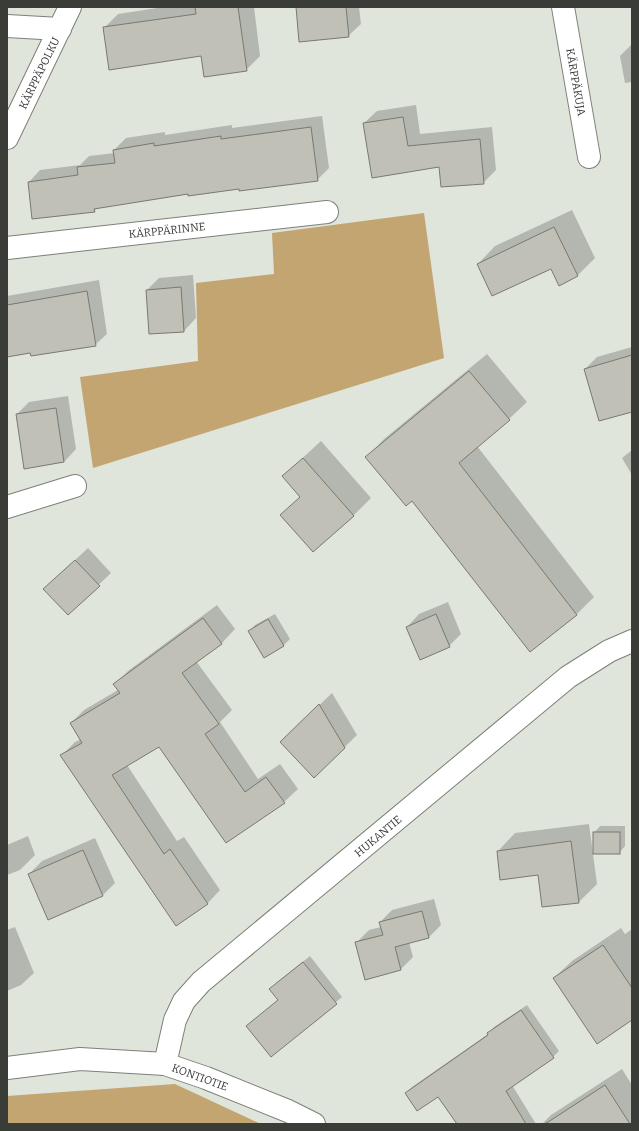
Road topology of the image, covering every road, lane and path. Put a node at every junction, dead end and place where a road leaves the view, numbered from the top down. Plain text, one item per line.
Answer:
1 (70, 7) edge
2 (562, 7) edge
3 (7, 26) edge
4 (60, 29) junction
5 (7, 138) edge
6 (589, 157) dead end
7 (327, 212) dead end
8 (7, 248) edge
9 (75, 486) dead end
10 (7, 507) edge
11 (632, 641) edge
12 (166, 1064) junction
13 (7, 1068) edge
14 (314, 1124) edge

1 - 4 street, KÄRPPÄPOLKU
2 - 6 street, KÄRPPÄKUJA
3 - 4 street
4 - 5 street, KÄRPPÄPOLKU
7 - 8 street, KÄRPPÄRINNE
9 - 10 street
11 - 12 street, HUKANTIE
12 - 13 street, KONTIOTIE
12 - 14 street, KONTIOTIE

